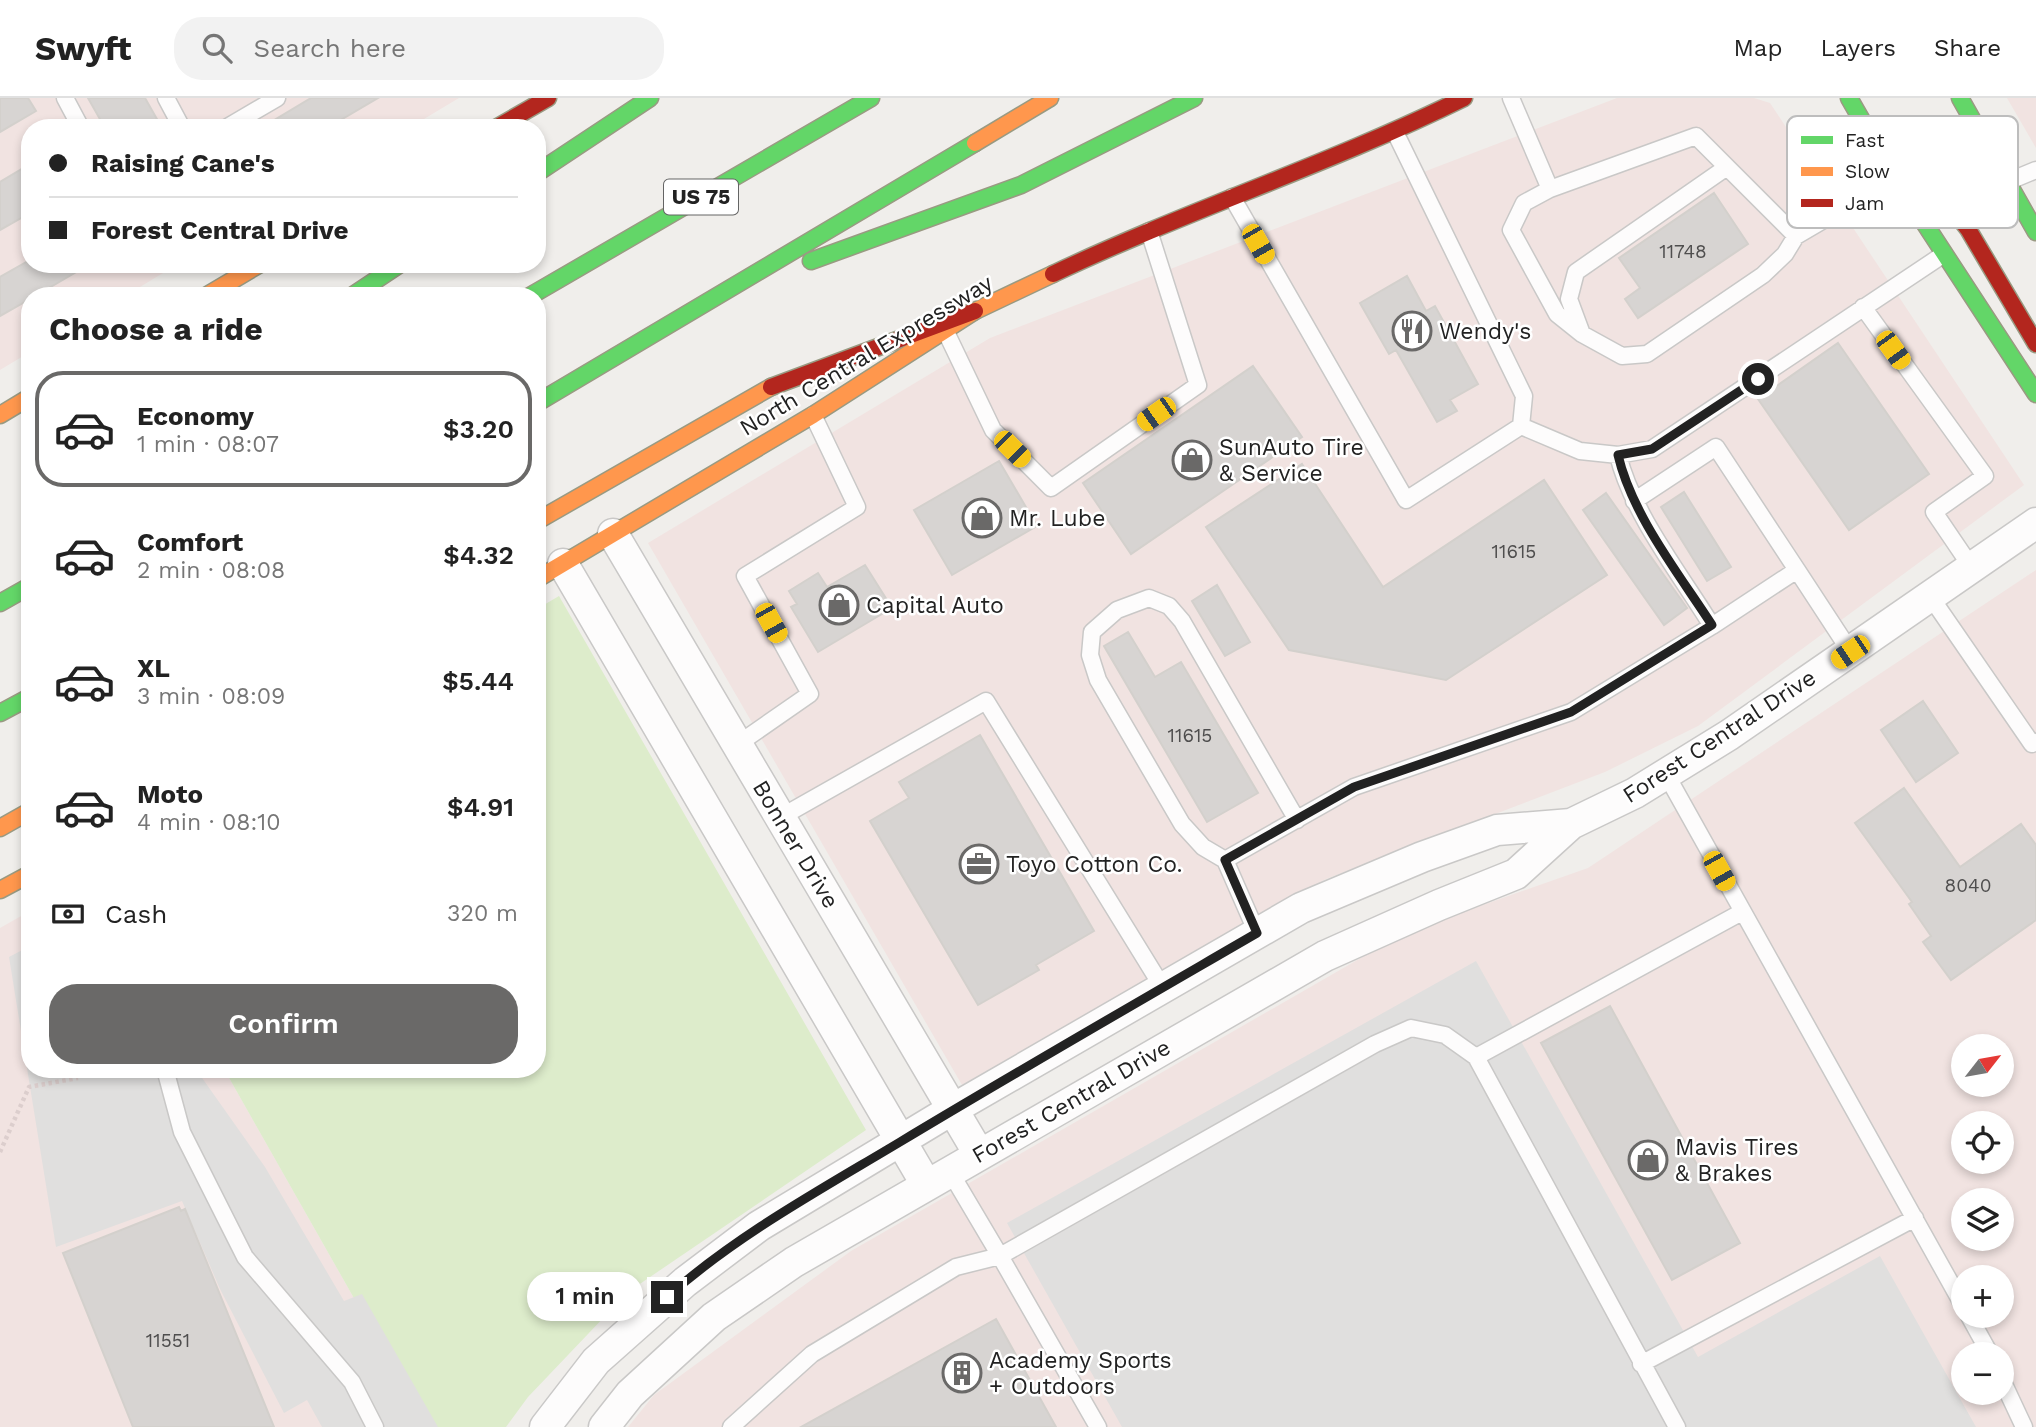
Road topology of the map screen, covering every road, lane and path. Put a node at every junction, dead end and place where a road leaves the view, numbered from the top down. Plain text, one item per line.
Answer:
1 (65, 98) edge
2 (166, 98) edge
3 (276, 98) edge
4 (548, 98) edge
5 (650, 98) edge
6 (871, 98) edge
7 (1049, 98) edge
8 (1194, 98) edge
9 (1464, 98) edge
10 (1511, 98) edge
11 (1960, 98) edge
12 (1969, 98) edge
13 (1851, 102) edge
14 (1866, 116) edge
15 (1970, 116) edge
16 (1976, 116) edge
17 (77, 119) edge
18 (177, 119) edge
19 (241, 119) edge
20 (512, 119) edge
21 (1395, 132) junction
22 (546, 167) edge
23 (1727, 167) junction
24 (2036, 170) edge
25 (2018, 177) edge
26 (1550, 189) junction
27 (1232, 197) junction
28 (2018, 201) edge
29 (1787, 227) edge
30 (1788, 228) edge
31 (1810, 228) edge
32 (1927, 228) edge
33 (1967, 228) edge
34 (1149, 230) junction
35 (2036, 232) edge
36 (1796, 236) junction
37 (1944, 254) junction
38 (245, 273) edge
39 (386, 273) edge
40 (221, 287) edge
41 (366, 287) edge
42 (546, 287) edge
43 (730, 289) junction
44 (1863, 307) junction
45 (975, 311) junction
46 (945, 330) junction
47 (1582, 334) junction
48 (2036, 344) edge
49 (2036, 394) edge
50 (546, 398) edge
51 (21, 402) edge
52 (0, 415) edge
53 (813, 415) junction
54 (1521, 426) junction
55 (1618, 455) junction
56 (1634, 501) junction
57 (546, 516) edge
58 (2036, 523) edge
59 (613, 534) junction
60 (563, 564) junction
61 (1972, 568) junction
62 (1797, 570) junction
63 (546, 574) edge
64 (21, 590) edge
65 (1930, 596) junction
66 (0, 603) edge
67 (1712, 625) junction
68 (1850, 652) junction
69 (21, 701) edge
70 (0, 713) edge
71 (2036, 742) edge
72 (738, 744) junction
73 (1666, 774) junction
74 (21, 816) edge
75 (781, 817) junction
76 (1297, 820) junction
77 (1571, 824) junction
78 (0, 828) edge
79 (1225, 860) junction
80 (21, 879) edge
81 (0, 890) edge
82 (1742, 912) junction
83 (1257, 933) junction
84 (1163, 988) junction
85 (1476, 1057) junction
86 (78, 1078) dead end
87 (167, 1078) edge
88 (953, 1109) junction
89 (901, 1141) junction
90 (0, 1152) edge
91 (979, 1154) junction
92 (938, 1177) junction
93 (1915, 1218) junction
94 (1000, 1256) junction
95 (1951, 1283) edge
96 (1641, 1364) junction
97 (2014, 1405) edge
98 (375, 1427) edge
99 (545, 1427) edge
100 (604, 1427) edge
101 (730, 1427) edge
102 (1098, 1427) edge
103 (1677, 1427) edge
104 (2024, 1427) edge

1 - 17 lane
2 - 18 lane
3 - 19 lane
4 - 20 main road
5 - 22 main road
6 - 42 main road, US 75
7 - 43 main road
8 - 43 main road
9 - 21 main road, North Central Expressway
10 - 26 lane
11 - 15 main road
12 - 16 main road
13 - 14 main road
21 - 27 main road, North Central Expressway
21 - 54 lane
23 - 26 lane
23 - 29 lane
23 - 47 lane
24 - 25 lane
26 - 47 lane
27 - 34 main road, North Central Expressway
27 - 54 lane
28 - 35 main road
30 - 36 lane
31 - 36 lane
32 - 37 main road
33 - 48 main road
34 - 45 main road, North Central Expressway
34 - 46 lane
36 - 47 lane
37 - 44 lane
37 - 49 main road
38 - 40 main road
39 - 41 main road
43 - 50 main road
44 - 55 lane
44 - 61 lane
45 - 46 main road, North Central Expressway
45 - 57 main road
46 - 53 main road, North Central Expressway
51 - 52 main road
53 - 59 main road, North Central Expressway
53 - 72 lane
54 - 55 lane
55 - 56 lane
56 - 62 lane
56 - 67 lane
58 - 61 street, Forest Central Drive
59 - 60 main road, North Central Expressway
59 - 72 street, Bonner Drive
60 - 63 main road, North Central Expressway
60 - 89 street
61 - 65 street, Forest Central Drive
62 - 67 lane
62 - 68 lane
64 - 66 main road
65 - 68 street, Forest Central Drive
65 - 71 lane
67 - 76 lane
68 - 73 street, Forest Central Drive
69 - 70 main road
72 - 75 street, Bonner Drive
73 - 77 street, Forest Central Drive
73 - 82 lane
74 - 78 main road
75 - 84 lane
75 - 88 street, Bonner Drive
76 - 79 lane
76 - 79 lane
77 - 83 street, Forest Central Drive
77 - 91 street, Forest Central Drive
79 - 83 lane
80 - 81 main road
82 - 85 lane
82 - 93 lane
83 - 84 street, Forest Central Drive
84 - 88 street, Forest Central Drive
85 - 94 lane
85 - 96 lane
86 - 90 path
87 - 98 lane
88 - 89 street, Forest Central Drive
88 - 91 street, Bonner Drive
89 - 92 street
89 - 99 street, Forest Central Drive
91 - 92 street, Forest Central Drive
92 - 94 lane
92 - 100 street, Forest Central Drive
93 - 95 lane
93 - 96 lane
94 - 101 lane
94 - 102 lane
96 - 103 lane
97 - 104 lane

